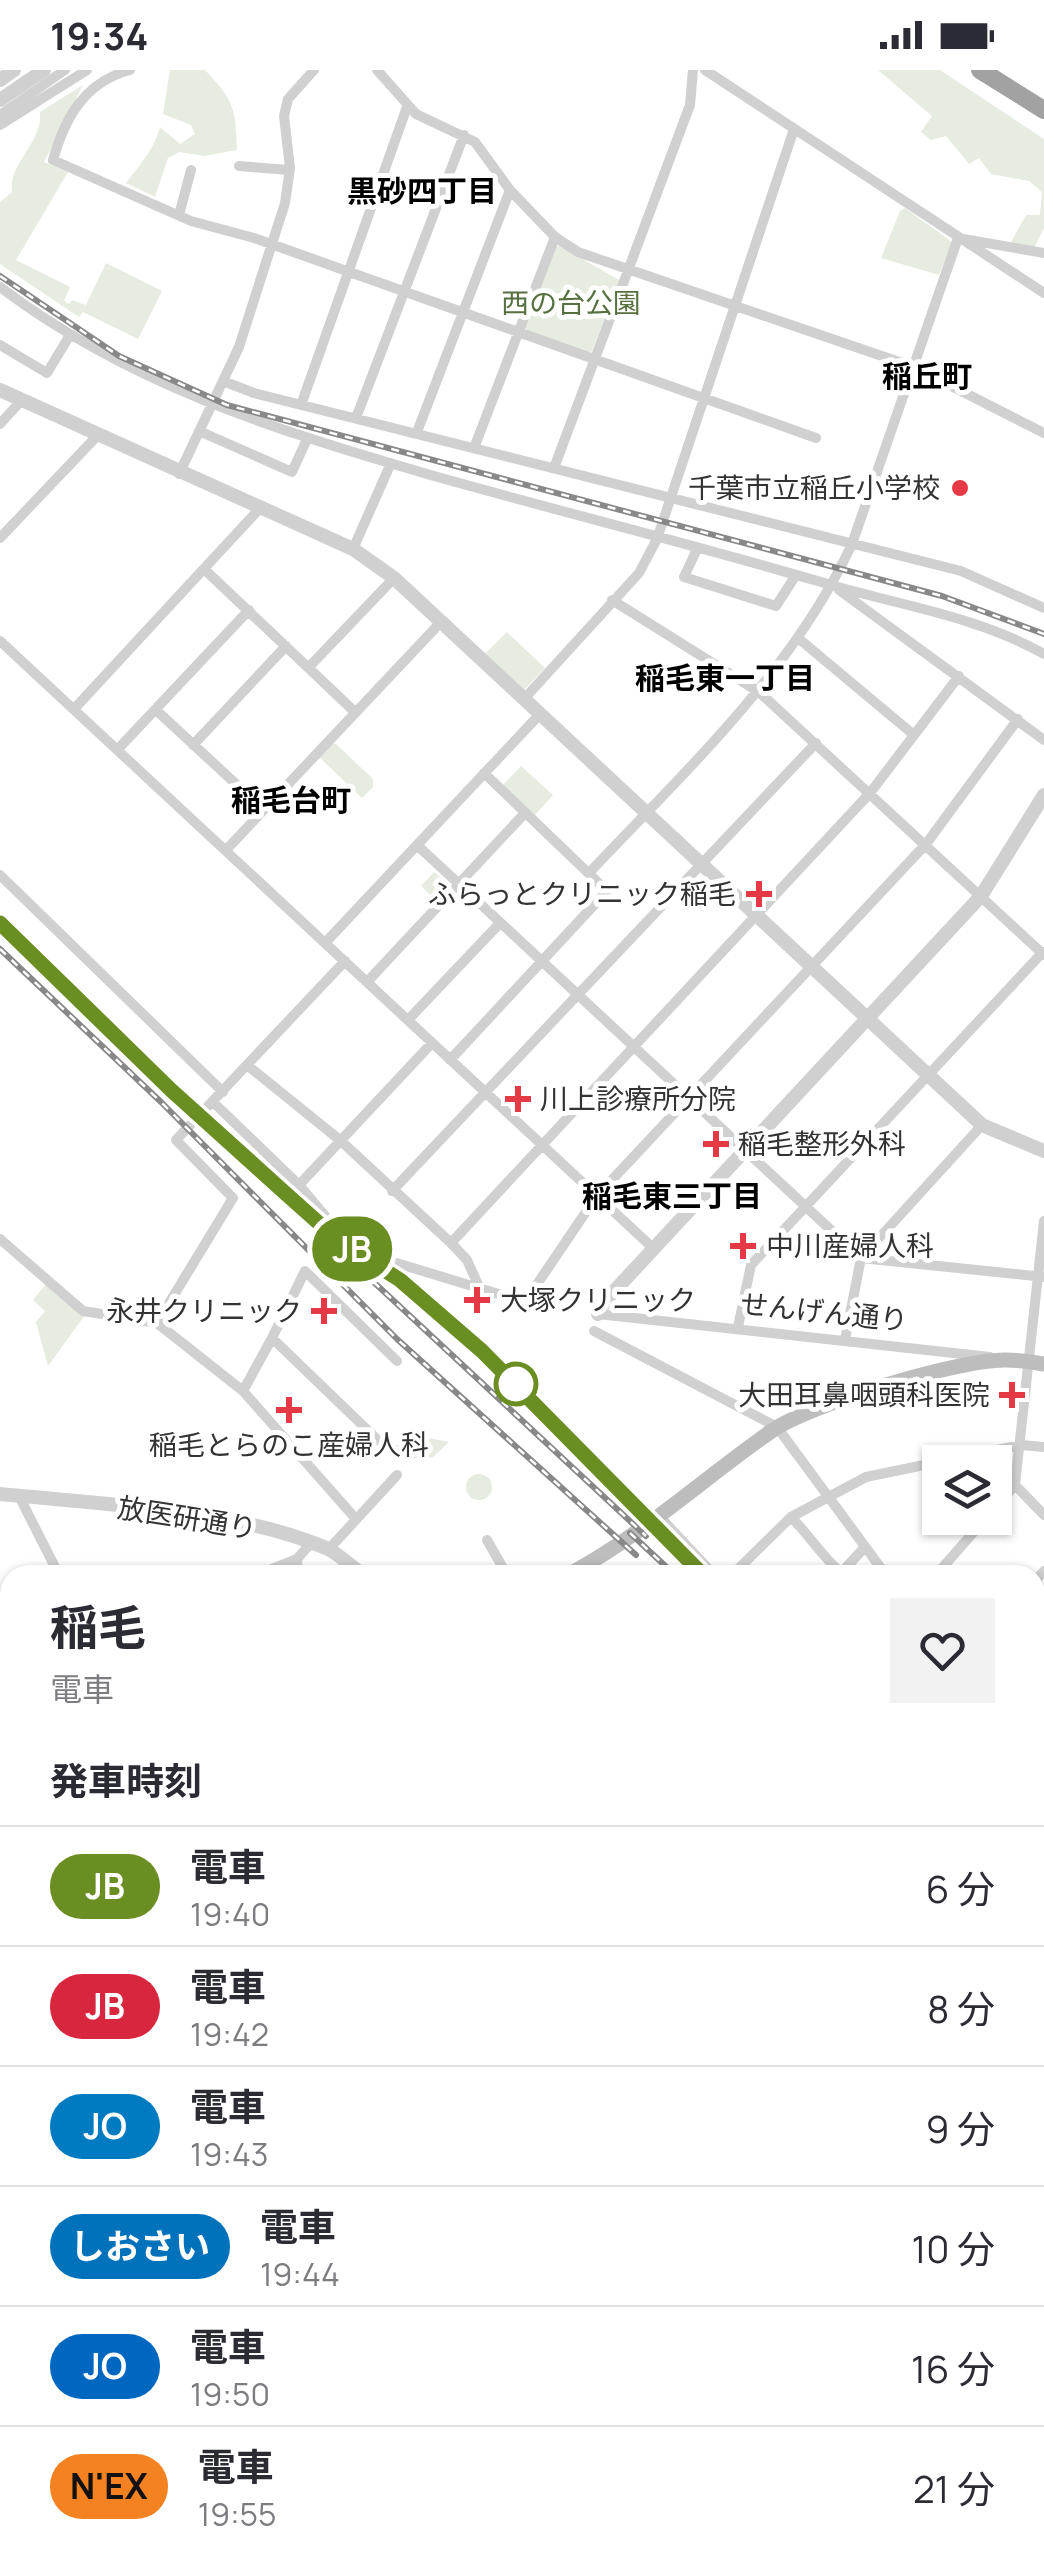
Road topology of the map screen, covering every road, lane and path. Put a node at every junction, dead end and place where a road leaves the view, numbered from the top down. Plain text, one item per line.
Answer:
1 (14, 70) edge
2 (44, 70) edge
3 (65, 70) edge
4 (87, 70) edge
5 (130, 70) edge
6 (314, 70) edge
7 (377, 70) edge
8 (693, 70) edge
9 (705, 70) edge
10 (980, 70) edge
11 (1006, 70) edge
12 (0, 80) edge
13 (0, 100) edge
14 (407, 107) junction
15 (1044, 108) edge
16 (0, 115) edge
17 (0, 125) edge
18 (794, 129) junction
19 (464, 135) junction
20 (238, 166) dead end
21 (191, 170) dead end
22 (290, 170) junction
23 (510, 190) junction
24 (179, 215) junction
25 (555, 236) junction
26 (958, 238) junction
27 (270, 246) junction
28 (1044, 253) edge
29 (627, 270) junction
30 (346, 272) junction
31 (0, 287) edge
32 (403, 292) junction
33 (1044, 293) edge
34 (734, 304) junction
35 (462, 314) junction
36 (516, 334) junction
37 (70, 335) junction
38 (0, 345) edge
39 (593, 362) junction
40 (914, 366) junction
41 (223, 382) junction
42 (0, 390) edge
43 (702, 398) junction
44 (21, 401) junction
45 (301, 405) junction
46 (210, 406) junction
47 (356, 418) junction
48 (0, 424) edge
49 (1042, 428) edge
50 (199, 431) junction
51 (417, 432) junction
52 (98, 435) junction
53 (816, 438) dead end
54 (306, 439) junction
55 (474, 448) junction
56 (391, 464) junction
57 (554, 468) junction
58 (179, 474) junction
59 (668, 499) junction
60 (262, 506) junction
61 (1, 536) edge
62 (658, 537) junction
63 (851, 548) junction
64 (353, 549) junction
65 (697, 549) junction
66 (204, 569) junction
67 (796, 575) junction
68 (394, 578) junction
69 (834, 584) junction
70 (612, 600) junction
71 (1044, 608) edge
72 (248, 610) junction
73 (441, 622) junction
74 (798, 638) junction
75 (0, 641) edge
76 (286, 646) junction
77 (1044, 654) edge
78 (309, 667) junction
79 (958, 676) junction
80 (760, 692) junction
81 (524, 699) junction
82 (75, 708) junction
83 (156, 710) junction
84 (355, 712) junction
85 (540, 714) junction
86 (1018, 719) junction
87 (914, 735) junction
88 (1044, 740) edge
89 (816, 743) junction
90 (193, 745) junction
91 (118, 748) junction
92 (484, 774) junction
93 (870, 793) junction
94 (1044, 795) edge
95 (263, 810) junction
96 (647, 812) junction
97 (524, 813) junction
98 (926, 844) junction
99 (417, 846) junction
100 (226, 850) junction
101 (702, 864) junction
102 (590, 874) junction
103 (0, 875) edge
104 (459, 884) junction
105 (980, 896) junction
106 (757, 915) junction
107 (500, 923) junction
108 (325, 943) junction
109 (1043, 953) edge
110 (345, 961) junction
111 (542, 962) junction
112 (812, 967) junction
113 (367, 982) junction
114 (580, 996) junction
115 (867, 1019) junction
116 (408, 1020) junction
117 (432, 1043) junction
118 (634, 1048) junction
119 (450, 1060) junction
120 (247, 1066) junction
121 (928, 1075) junction
122 (223, 1092) junction
123 (488, 1094) junction
124 (689, 1099) junction
125 (213, 1102) junction
126 (982, 1125) junction
127 (340, 1141) junction
128 (542, 1145) junction
129 (745, 1150) junction
130 (1044, 1150) edge
131 (299, 1185) junction
132 (392, 1191) junction
133 (596, 1197) junction
134 (805, 1208) junction
135 (1044, 1221) edge
136 (0, 1239) edge
137 (450, 1243) junction
138 (654, 1249) junction
139 (861, 1258) junction
140 (1041, 1277) edge
141 (480, 1289) junction
142 (598, 1314) joint
143 (157, 1323) junction
144 (738, 1328) junction
145 (594, 1331) dead end
146 (272, 1338) junction
147 (845, 1340) junction
148 (1004, 1360) junction
149 (397, 1361) dead end
150 (1036, 1363) edge
151 (243, 1391) junction
152 (777, 1427) junction
153 (1020, 1444) junction
154 (1044, 1447) edge
155 (406, 1454) dead end
156 (397, 1474) dead end
157 (1014, 1486) junction
158 (1012, 1488) edge
159 (0, 1494) edge
160 (19, 1496) junction
161 (827, 1496) junction
162 (1044, 1514) edge
163 (660, 1517) junction
164 (790, 1517) junction
165 (354, 1518) junction
166 (971, 1535) edge
167 (487, 1540) dead end
168 (310, 1543) junction
169 (865, 1547) junction
170 (328, 1550) junction
171 (298, 1559) junction
172 (55, 1565) edge
173 (282, 1565) edge
174 (298, 1565) edge
175 (349, 1565) edge
176 (501, 1565) edge
177 (587, 1565) edge
178 (705, 1565) edge
179 (742, 1565) edge
180 (830, 1565) edge
181 (848, 1565) edge
182 (878, 1565) edge
183 (945, 1565) edge
184 (444, 2567) edge
185 (496, 2567) edge

1 - 12 street
2 - 13 street
3 - 16 street
4 - 17 street
5 - 24 street
6 - 22 street
7 - 14 street
8 - 29 street
9 - 18 street
10 - 15 highway
11 - 15 highway
14 - 19 street
14 - 30 street
18 - 26 street
18 - 34 street
19 - 23 street
19 - 32 street
20 - 22 street
21 - 24 street
22 - 27 street
23 - 25 street
23 - 35 street
24 - 27 street
25 - 29 street
25 - 36 street
26 - 28 street
26 - 33 street
26 - 40 street
27 - 30 street
27 - 41 street
29 - 34 street
29 - 39 street
30 - 32 street
30 - 45 street
31 - 37 street
32 - 35 street
32 - 47 street
34 - 40 street
34 - 43 street
35 - 36 street
35 - 51 street
36 - 39 street
36 - 55 street
37 - 38 street
37 - 46 street
39 - 43 street
39 - 57 street
40 - 49 street
40 - 63 street
41 - 45 street
41 - 46 street
42 - 44 street
43 - 53 street
43 - 59 street
44 - 48 street
44 - 52 street
45 - 47 street
46 - 50 street
46 - 54 street
47 - 51 street
50 - 54 street
50 - 58 street
51 - 55 street
52 - 58 street
52 - 61 street
54 - 56 street
55 - 57 street
56 - 62 street
56 - 64 street
57 - 59 street
58 - 60 street
59 - 62 street
59 - 63 street
60 - 64 street
60 - 66 street
62 - 65 street
62 - 70 street
63 - 69 street
63 - 71 street
64 - 68 street
65 - 67 street
65 - 67 street
66 - 72 street
66 - 82 street
67 - 69 street
68 - 73 street
68 - 78 street
69 - 74 street
69 - 77 street
69 - 79 street
70 - 80 street
70 - 81 street
72 - 76 street
72 - 83 street
73 - 81 street
73 - 84 street
74 - 80 street
74 - 87 street
75 - 82 street
76 - 78 street
76 - 90 street
78 - 84 street
79 - 86 street
79 - 87 street
80 - 89 street
80 - 96 street
81 - 85 street
82 - 91 street
83 - 90 street
83 - 91 street
84 - 95 street
85 - 92 street
85 - 96 street
86 - 88 street
86 - 98 street
87 - 93 street
89 - 93 street
89 - 101 street
90 - 95 street
91 - 100 street
92 - 97 street
92 - 99 street
93 - 98 street
93 - 106 street
94 - 105 street
95 - 100 street
96 - 101 street
96 - 102 street
97 - 102 street
97 - 104 street
98 - 105 street
98 - 112 street
99 - 104 street
99 - 108 street
100 - 108 street
101 - 106 street
101 - 114 street
102 - 111 street
103 - 122 street
104 - 107 street
104 - 113 street
105 - 109 street
105 - 115 street
106 - 112 street
106 - 118 street
107 - 111 street
107 - 116 street
108 - 110 street
109 - 121 street
110 - 113 street
110 - 120 street
111 - 114 street
111 - 119 street
112 - 115 street
112 - 124 street
113 - 116 street
114 - 118 street
114 - 123 street
115 - 121 street
115 - 129 street
116 - 117 street
117 - 119 street
117 - 127 street
118 - 124 street
118 - 128 street
119 - 123 street
120 - 122 street
120 - 127 street
121 - 126 street
121 - 134 street
122 - 125 street
123 - 128 street
123 - 132 street
124 - 129 street
124 - 133 street
125 - 131 street
125 - 143 street
126 - 130 street
126 - 139 street
127 - 131 street
127 - 132 street
128 - 133 street
128 - 137 street
129 - 134 street
129 - 138 street
131 - 141 street
132 - 137 street
133 - 138 street
133 - 141 street
134 - 139 street
134 - 144 street
135 - 140 street
136 - 143 street
137 - 141 street
138 - 142 street
139 - 140 street
139 - 147 street
140 - 150 street
142 - 144 street, せんげん通り
143 - 151 street
144 - 147 street, せんげん通り
145 - 152 street
146 - 149 street
146 - 151 street
146 - 155 street
147 - 148 street, せんげん通り
148 - 150 main road, せんげん通り
148 - 152 main road
150 - 153 street
151 - 165 street
152 - 161 street
152 - 163 main road
153 - 154 street
153 - 157 street
153 - 161 street
156 - 165 street
157 - 158 street
157 - 162 street
159 - 160 street, 放医研通り
160 - 168 street, 放医研通り
160 - 172 street
161 - 164 street
161 - 169 street
163 - 177 main road
163 - 178 street
164 - 179 street
164 - 180 street
165 - 170 street
166 - 183 street
167 - 176 street
168 - 170 street, 放医研通り
168 - 171 street
169 - 181 street
169 - 182 street
170 - 175 street, 放医研通り
171 - 173 street
171 - 174 street
184 - 185 street

